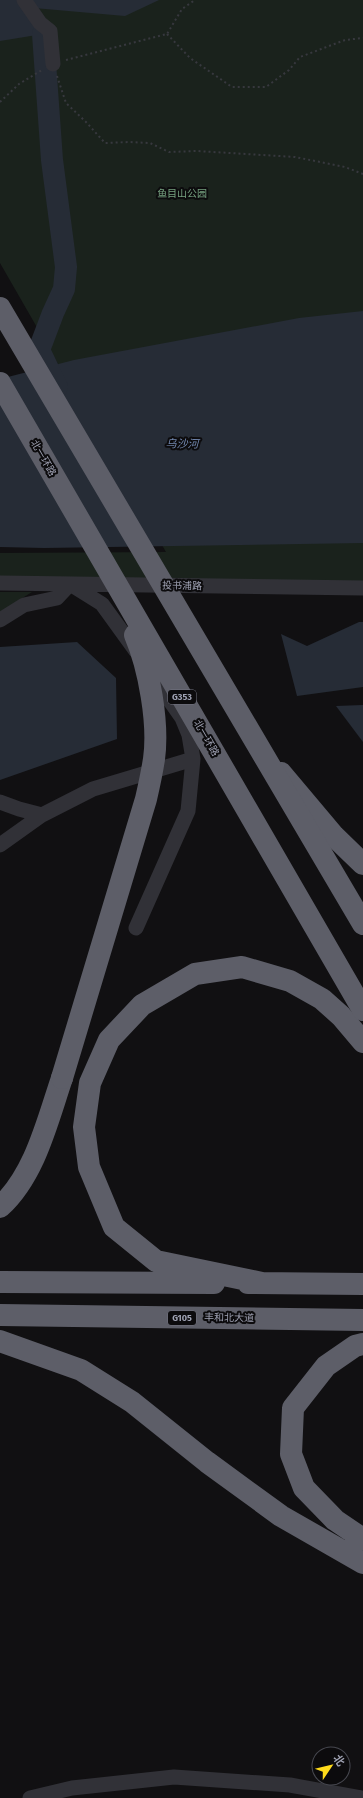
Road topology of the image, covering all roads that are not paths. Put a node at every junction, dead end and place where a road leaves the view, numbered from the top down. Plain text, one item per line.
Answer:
1 (24, 0) edge
2 (53, 64) road end
3 (0, 308) edge
4 (0, 383) edge
5 (22, 420) junction
6 (0, 583) edge
7 (70, 584) junction
8 (363, 588) edge
9 (0, 620) edge
10 (261, 749) junction
11 (193, 759) junction
12 (0, 802) edge
13 (42, 814) junction
14 (0, 845) edge
15 (363, 864) edge
16 (363, 924) edge
17 (136, 928) dead end
18 (363, 1010) edge
19 (363, 1042) edge
20 (0, 1207) edge
21 (0, 1282) edge
22 (262, 1283) junction
23 (363, 1284) edge
24 (0, 1315) edge
25 (363, 1320) edge
26 (0, 1341) edge
27 (363, 1344) edge
28 (363, 1539) edge
29 (363, 1563) edge
30 (30, 1798) edge
31 (361, 1798) edge

1 - 2 street
3 - 10 highway, bridge
4 - 5 highway, 北一环路 / G353, bridge
5 - 18 highway, 北一环路 / G353, bridge
5 - 20 highway, bridge
6 - 7 street, 投书浦路
7 - 8 street, 投书浦路
7 - 9 street
7 - 11 street
10 - 15 highway, bridge
10 - 16 highway, bridge
11 - 13 street
11 - 17 street
12 - 13 street
13 - 14 street
19 - 22 highway
21 - 22 highway
22 - 23 highway
24 - 25 highway, 丰和北大道 / G105
26 - 29 highway
27 - 28 highway
30 - 31 street

